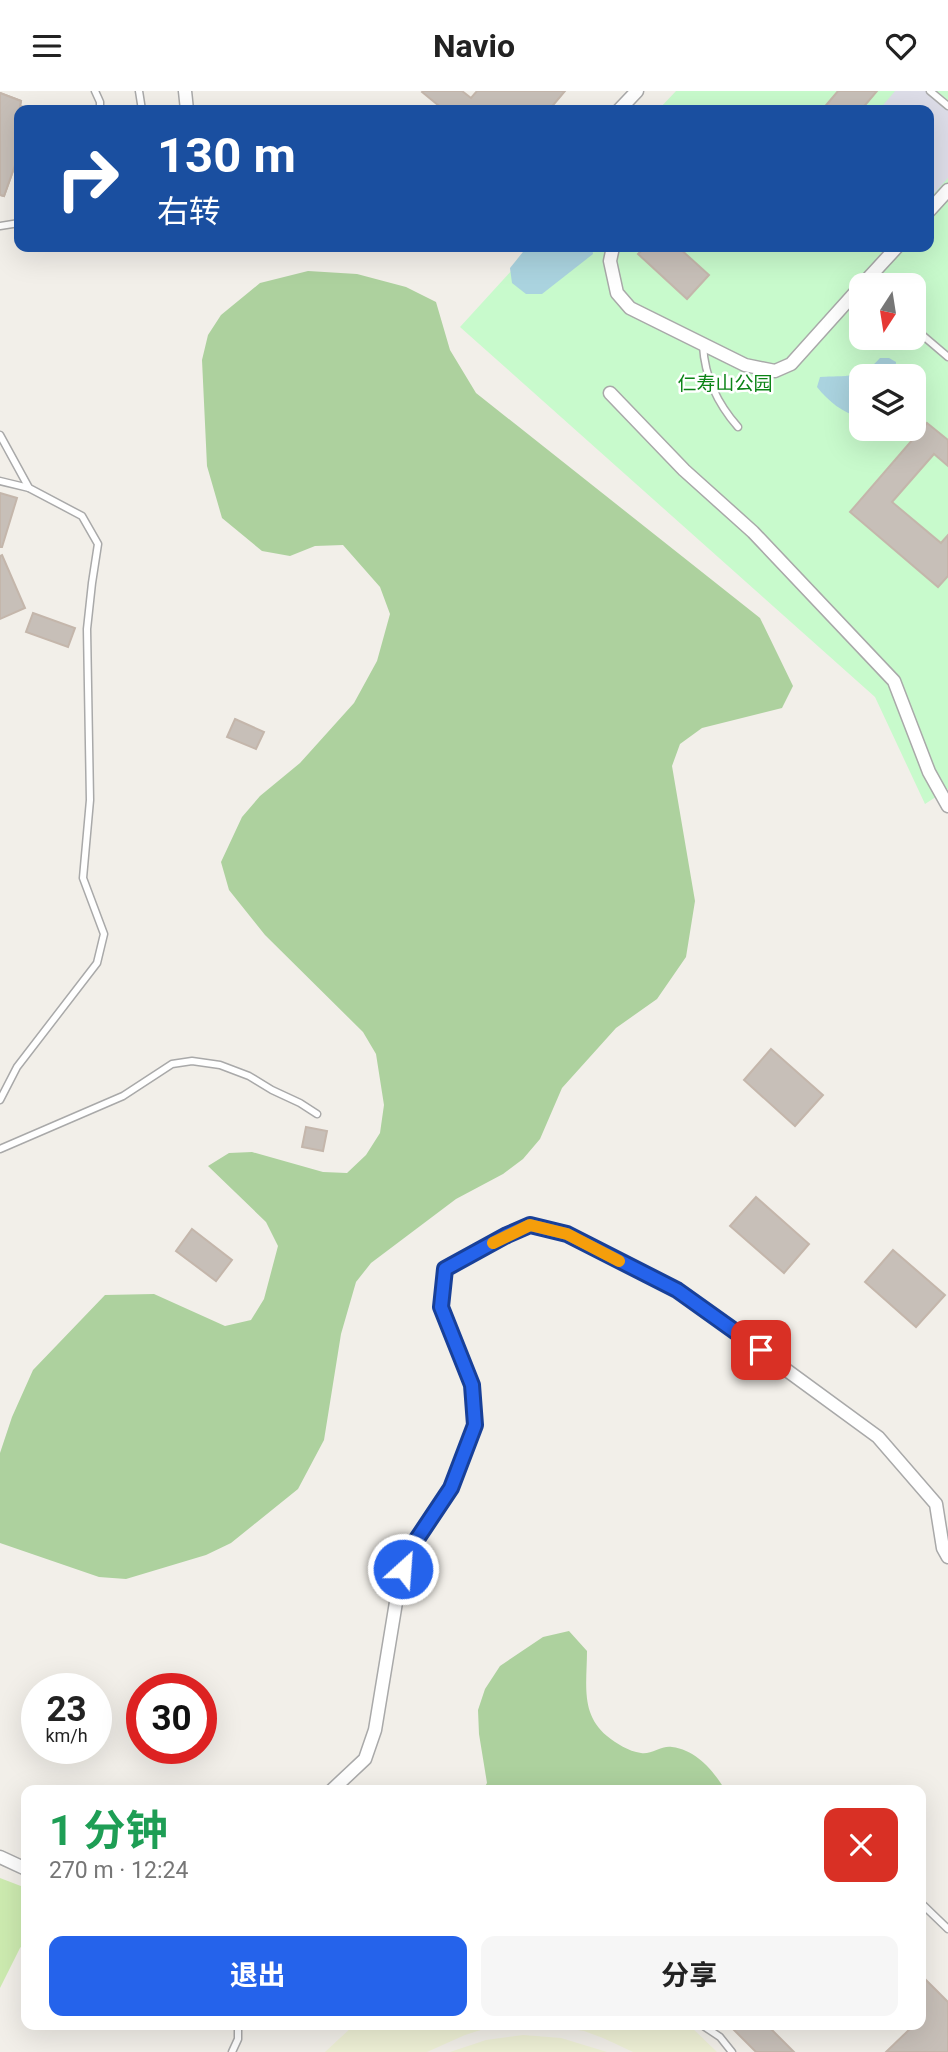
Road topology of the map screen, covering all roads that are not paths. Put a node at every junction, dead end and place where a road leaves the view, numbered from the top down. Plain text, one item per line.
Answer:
1 (637, 91) edge
2 (930, 91) edge
3 (624, 105) edge
4 (948, 106) edge
5 (948, 190) edge
6 (934, 205) edge
7 (612, 252) edge
8 (892, 252) edge
9 (873, 273) edge
10 (849, 299) edge
11 (926, 338) edge
12 (703, 344) junction
13 (948, 357) edge
14 (610, 393) dead end
15 (738, 427) dead end
16 (0, 435) edge
17 (0, 481) edge
18 (29, 488) junction
19 (948, 806) edge
20 (0, 1100) edge
21 (317, 1114) dead end
22 (0, 1149) edge
23 (948, 1557) edge
24 (337, 1785) edge
25 (0, 1857) edge
26 (21, 1867) edge
27 (926, 1908) edge
28 (948, 1929) edge
29 (238, 2030) edge
30 (710, 2030) edge
31 (232, 2052) edge
32 (732, 2052) edge

1 - 3 street
2 - 4 lane
5 - 6 street
7 - 12 street
8 - 9 street
10 - 12 street
11 - 13 lane
12 - 15 lane
14 - 19 street
16 - 18 lane
17 - 18 lane
18 - 20 lane
21 - 22 lane
23 - 24 street
25 - 26 street
27 - 28 lane
29 - 31 lane
30 - 32 lane

